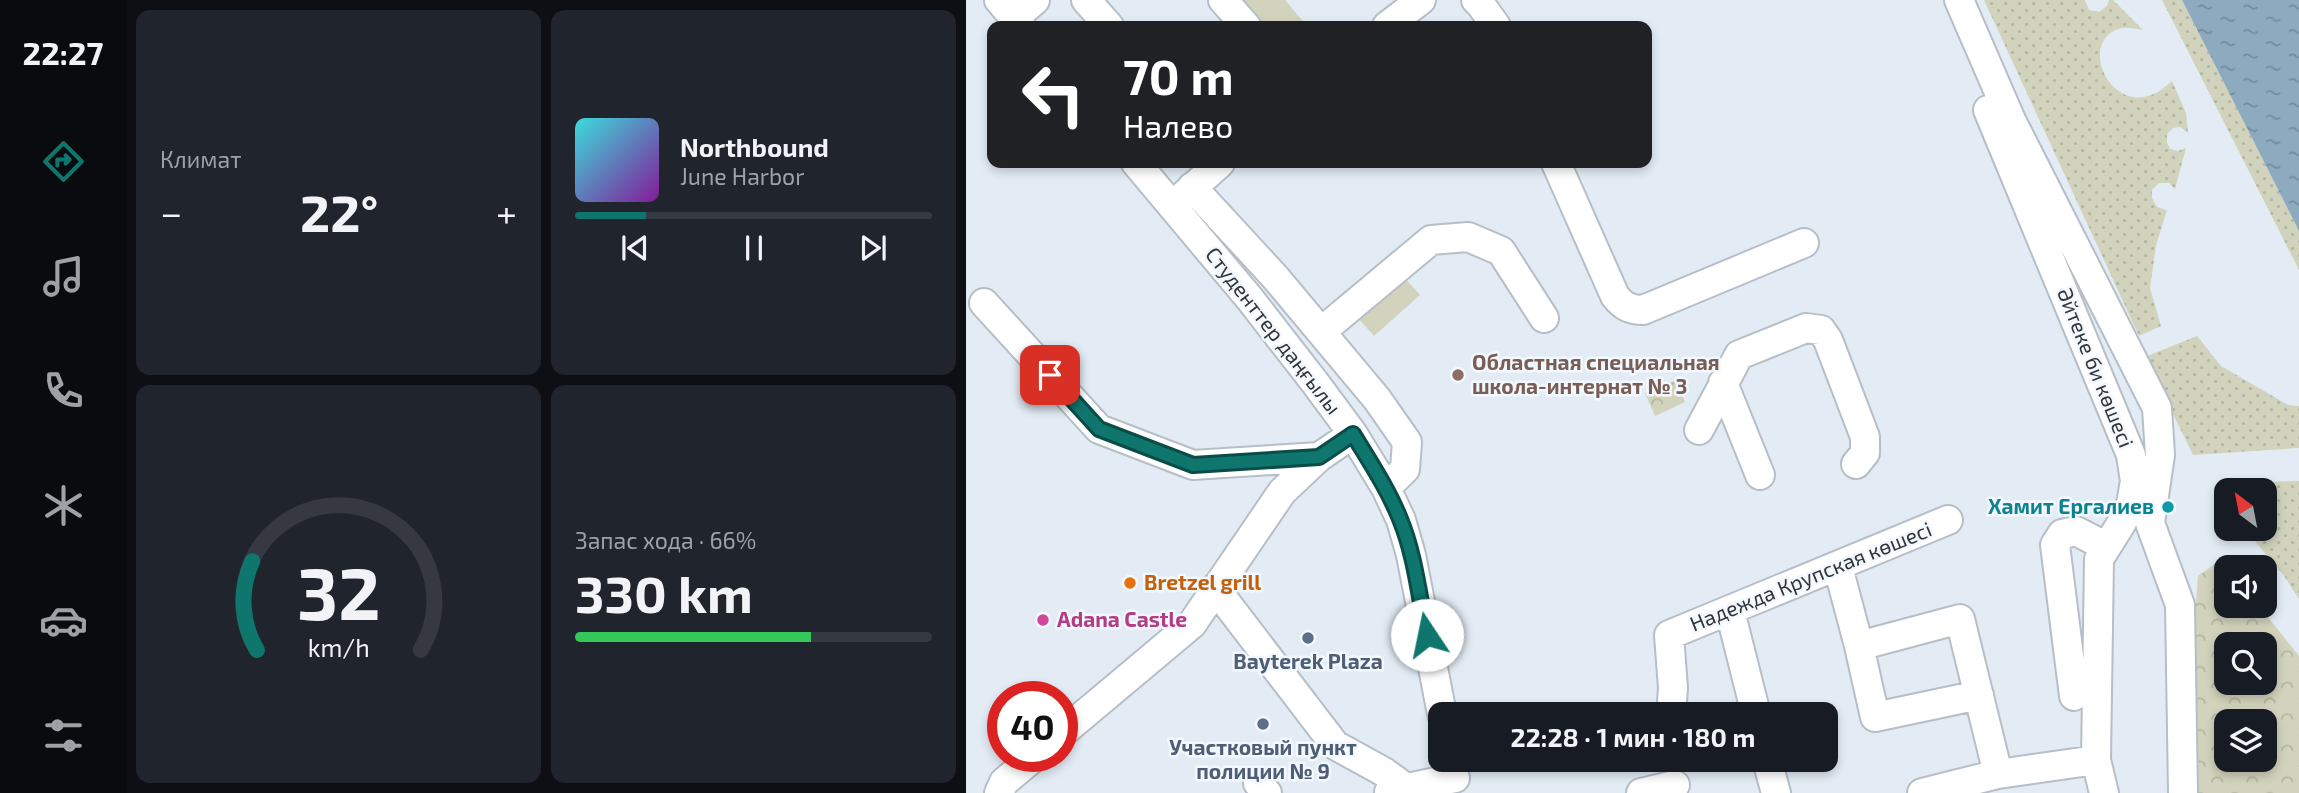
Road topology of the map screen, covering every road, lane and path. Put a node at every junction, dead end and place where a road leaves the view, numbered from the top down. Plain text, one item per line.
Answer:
1 (1086, 0) edge
2 (1223, 0) edge
3 (1421, 0) edge
4 (1476, 0) edge
5 (1939, 0) edge
6 (1959, 0) edge
7 (1105, 21) edge
8 (1242, 21) edge
9 (1394, 21) edge
10 (1493, 21) edge
11 (1140, 168) edge
12 (1214, 168) edge
13 (1558, 168) edge
14 (1192, 187) junction
15 (1172, 207) junction
16 (1804, 243) dead end
17 (1275, 277) junction
18 (1250, 299) junction
19 (984, 303) dead end
20 (1544, 318) dead end
21 (1322, 331) junction
22 (1346, 362) junction
23 (1723, 383) junction
24 (1316, 384) junction
25 (1699, 430) dead end
26 (1353, 434) junction
27 (1319, 457) junction
28 (1856, 464) dead end
29 (1760, 475) dead end
30 (1386, 488) junction
31 (1948, 520) dead end
32 (2105, 546) junction
33 (1838, 567) junction
34 (1215, 589) junction
35 (1730, 611) junction
36 (1858, 646) junction
37 (1979, 695) junction
38 (2074, 696) dead end
39 (1440, 702) edge
40 (1672, 702) edge
41 (1753, 702) edge
42 (1078, 720) edge
43 (2096, 760) junction
44 (1016, 772) edge
45 (1771, 772) edge
46 (1998, 774) junction
47 (1455, 777) edge
48 (1674, 779) edge
49 (1396, 790) edge
50 (999, 793) edge
51 (1641, 793) edge
52 (1776, 793) edge
53 (1922, 793) edge
54 (2104, 793) edge
55 (2183, 793) edge

1 - 7 street
2 - 8 street
3 - 9 street
4 - 10 street
5 - 32 street, Әйтеке би көшесі
6 - 55 street
11 - 15 street, Студенттер даңғылы
12 - 14 street
13 - 16 street
14 - 15 street
14 - 17 street
15 - 18 street, Студенттер даңғылы
17 - 18 street
17 - 21 street
18 - 24 street, Студенттер даңғылы
19 - 27 street
20 - 21 street
21 - 22 street
22 - 24 street
22 - 30 street
23 - 25 street
23 - 28 street
23 - 29 street
24 - 26 street, Студенттер даңғылы
26 - 27 street
26 - 30 street, Студенттер даңғылы
27 - 34 street
30 - 39 street, Студенттер даңғылы
31 - 33 street, Надежда Крупская көшесі
32 - 38 street
32 - 43 street, Әйтеке би көшесі
33 - 35 street, Надежда Крупская көшесі
33 - 36 street
34 - 42 street
34 - 49 street
35 - 40 street, Надежда Крупская көшесі
35 - 41 street
36 - 37 street
36 - 37 street
37 - 46 street
43 - 46 street
43 - 54 street, Әйтеке би көшесі
44 - 50 street
45 - 52 street
46 - 53 street
47 - 49 street
48 - 51 street

